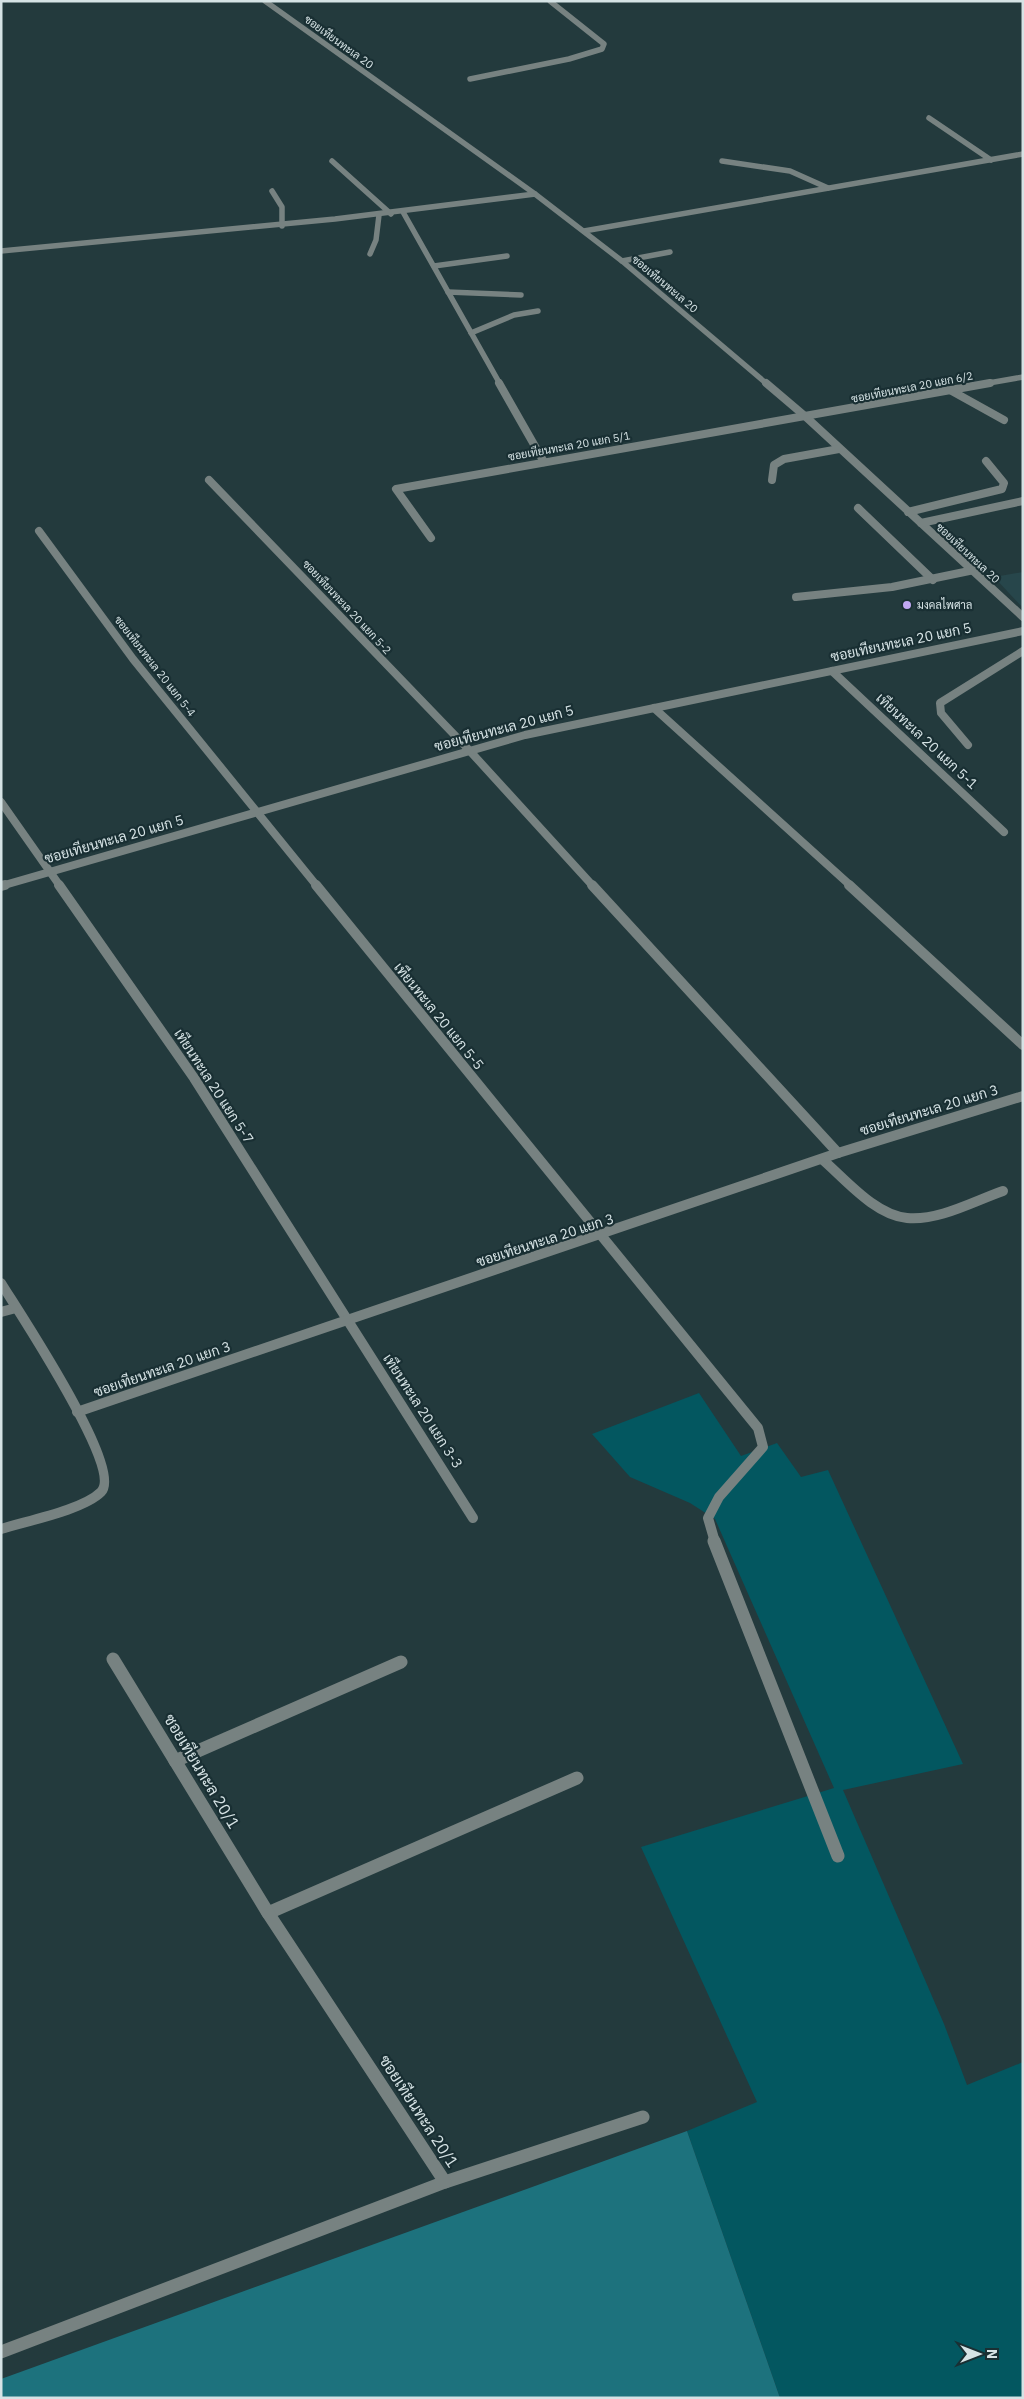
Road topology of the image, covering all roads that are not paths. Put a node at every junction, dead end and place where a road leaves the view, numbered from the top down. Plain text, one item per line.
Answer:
1 (265, 1) edge
2 (550, 1) edge
3 (470, 80) dead end
4 (929, 118) dead end
5 (1023, 154) edge
6 (991, 160) junction
7 (332, 161) dead end
8 (722, 161) dead end
9 (828, 188) junction
10 (272, 191) dead end
11 (535, 194) junction
12 (403, 212) junction
13 (391, 214) junction
14 (379, 215) junction
15 (282, 226) junction
16 (584, 231) junction
17 (1, 251) edge
18 (670, 252) dead end
19 (370, 254) dead end
20 (507, 256) dead end
21 (622, 261) junction
22 (434, 266) junction
23 (448, 292) junction
24 (520, 295) dead end
25 (538, 311) dead end
26 (471, 332) junction
27 (1023, 377) edge
28 (950, 390) junction
29 (806, 417) junction
30 (1004, 420) dead end
31 (839, 449) junction
32 (986, 461) dead end
33 (544, 462) junction
34 (209, 480) dead end
35 (772, 480) dead end
36 (1023, 501) edge
37 (858, 508) dead end
38 (908, 512) junction
39 (920, 523) junction
40 (39, 531) dead end
41 (431, 538) dead end
42 (974, 570) junction
43 (933, 580) junction
44 (796, 597) dead end
45 (1023, 617) edge
46 (1023, 631) edge
47 (1023, 651) edge
48 (832, 670) junction
49 (654, 708) junction
50 (968, 745) dead end
51 (469, 750) junction
52 (1, 802) edge
53 (257, 812) junction
54 (1004, 832) dead end
55 (50, 872) junction
56 (1, 886) edge
57 (1023, 1045) edge
58 (1023, 1096) edge
59 (838, 1153) junction
60 (823, 1160) junction
61 (1003, 1191) dead end
62 (602, 1236) junction
63 (1, 1283) edge
64 (16, 1308) junction
65 (1, 1312) edge
66 (347, 1321) junction
67 (77, 1412) junction
68 (473, 1518) dead end
69 (1, 1529) edge
70 (112, 1659) dead end
71 (401, 1662) dead end
72 (175, 1761) junction
73 (578, 1778) dead end
74 (838, 1856) dead end
75 (268, 1913) junction
76 (643, 2117) dead end
77 (445, 2182) junction
78 (1, 2352) edge

1 - 11 street, ซอยเทียนทะเล 20
2 - 3 street
4 - 6 street
5 - 6 street
6 - 9 street
7 - 13 street
8 - 9 street
9 - 16 street
10 - 15 street
11 - 12 street
11 - 16 street, ซอยเทียนทะเล 20
12 - 13 street
12 - 22 street
13 - 14 street
14 - 15 street
14 - 19 street
15 - 17 street
16 - 21 street, ซอยเทียนทะเล 20
18 - 21 street
20 - 22 street
21 - 29 street, ซอยเทียนทะเล 20
22 - 23 street
23 - 24 street
23 - 26 street
25 - 26 street
26 - 33 street
27 - 28 street, ซอยเทียนทะเล 20 แยก 6/2
28 - 29 street, ซอยเทียนทะเล 20 แยก 6/2
28 - 30 street
29 - 31 street, ซอยเทียนทะเล 20
29 - 33 street, ซอยเทียนทะเล 20 แยก 5/1
31 - 35 street
31 - 38 street, ซอยเทียนทะเล 20
32 - 38 street
33 - 41 street, ซอยเทียนทะเล 20 แยก 5/1
34 - 51 street, ซอยเทียนทะเล 20 แยก 5-2
36 - 39 street
37 - 43 street
38 - 39 street, ซอยเทียนทะเล 20
39 - 42 street, ซอยเทียนทะเล 20
40 - 53 street, ซอยเทียนทะเล 20 แยก 5-4
42 - 43 street
42 - 45 street, ซอยเทียนทะเล 20
43 - 44 street
46 - 48 street, ซอยเทียนทะเล 20 แยก 5
47 - 50 street
48 - 49 street, ซอยเทียนทะเล 20 แยก 5
48 - 54 street, เทียนทะเล 20 แยก 5-1
49 - 51 street, ซอยเทียนทะเล 20 แยก 5
49 - 57 street
51 - 53 street, ซอยเทียนทะเล 20 แยก 5
51 - 59 street, ซอยเทียนทะเล 20 แยก 5-2
52 - 55 street, เทียนทะเล 20 แยก 5-7
53 - 55 street, ซอยเทียนทะเล 20 แยก 5
53 - 62 street, เทียนทะเล 20 แยก 5-5
55 - 56 street, ซอยเทียนทะเล 20 แยก 5
55 - 66 street, เทียนทะเล 20 แยก 5-7
58 - 59 street, ซอยเทียนทะเล 20 แยก 3
59 - 60 street, ซอยเทียนทะเล 20 แยก 3
60 - 61 street
60 - 62 street, ซอยเทียนทะเล 20 แยก 3
62 - 66 street, ซอยเทียนทะเล 20 แยก 3
62 - 74 street, เทียนทะเล 20 แยก 5-5
63 - 64 street
64 - 65 street
64 - 67 street
66 - 67 street, ซอยเทียนทะเล 20 แยก 3
66 - 68 street, เทียนทะเล 20 แยก 3-3
67 - 69 street
70 - 72 street, ซอยเทียนทะล 20/1
71 - 72 street
72 - 75 street, ซอยเทียนทะล 20/1
73 - 75 street
75 - 77 street, ซอยเทียนทะล 20/1
76 - 77 street
77 - 78 street, ซอยเทียนทะล 20/1

